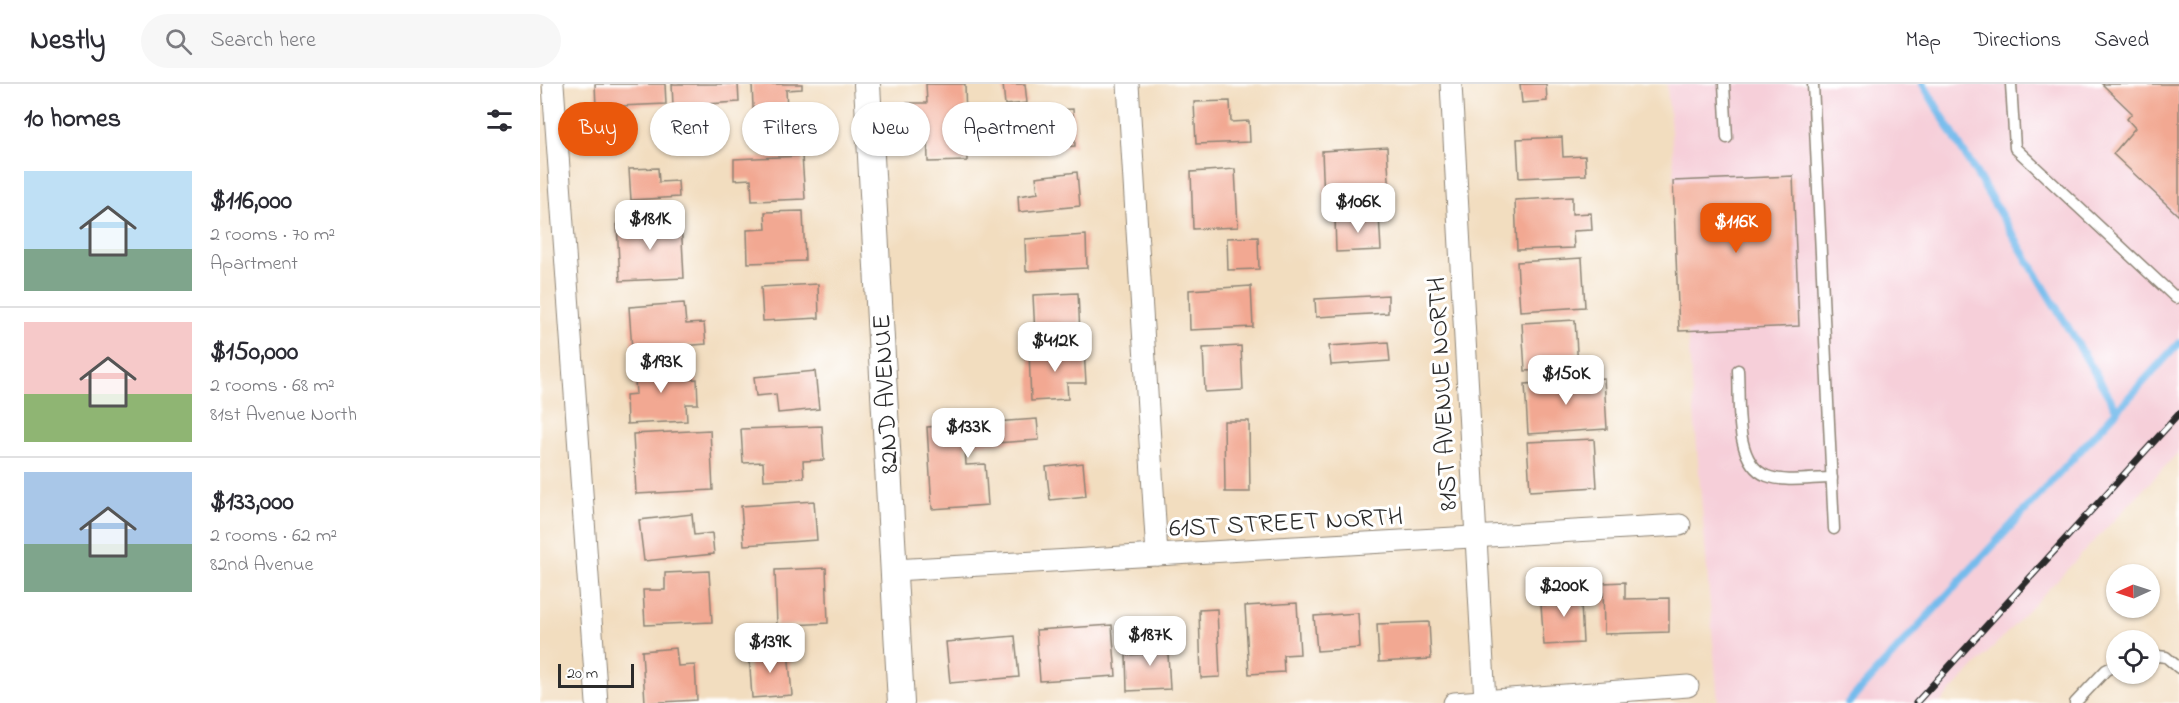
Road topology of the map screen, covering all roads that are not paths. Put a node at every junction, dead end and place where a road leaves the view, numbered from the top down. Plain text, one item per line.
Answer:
1 (553, 84) edge
2 (867, 84) edge
3 (1128, 84) edge
4 (1451, 84) edge
5 (1724, 84) edge
6 (1813, 84) edge
7 (2011, 84) edge
8 (1727, 138) dead end
9 (2179, 295) edge
10 (1738, 370) dead end
11 (1832, 478) junction
12 (1680, 525) dead end
13 (1834, 530) dead end
14 (1476, 537) junction
15 (1157, 555) junction
16 (894, 570) junction
17 (2160, 657) edge
18 (2179, 668) edge
19 (2106, 670) edge
20 (1688, 686) dead end
21 (1485, 701) junction
22 (597, 703) edge
23 (901, 703) edge
24 (1454, 703) edge
25 (2075, 703) edge

1 - 22 street
2 - 16 street, 82ND AVENUE
3 - 15 street
4 - 14 street, 81ST AVENUE NORTH
5 - 8 lane
6 - 11 lane
7 - 9 lane
10 - 11 lane
11 - 13 lane
12 - 14 street, 61ST STREET NORTH
14 - 15 street, 61ST STREET NORTH
14 - 21 street, 81ST AVENUE NORTH
15 - 16 street, 61ST STREET NORTH
16 - 23 street, 82ND AVENUE
17 - 18 lane
19 - 25 lane
20 - 21 street
21 - 24 street

